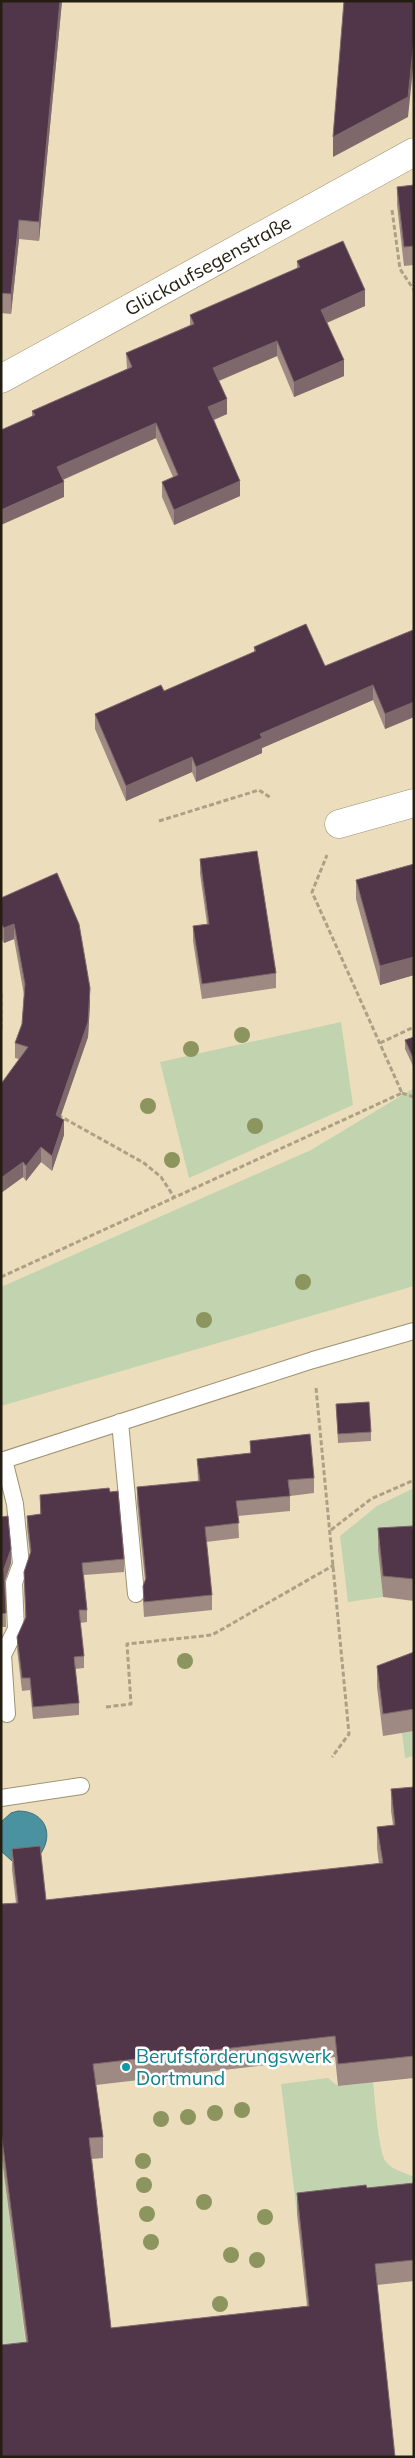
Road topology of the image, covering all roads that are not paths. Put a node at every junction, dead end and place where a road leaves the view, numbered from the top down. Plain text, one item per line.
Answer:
1 (414, 152) edge
2 (1, 379) edge
3 (414, 803) edge
4 (339, 824) road end
5 (414, 1331) edge
6 (120, 1422) junction
7 (3, 1460) edge
8 (136, 1594) dead end
9 (7, 1714) dead end
10 (81, 1786) dead end
11 (1, 1798) edge

1 - 2 street, Glückaufsegenstraße
3 - 4 street
5 - 6 lane
6 - 7 lane
6 - 8 lane
7 - 9 lane
10 - 11 lane

